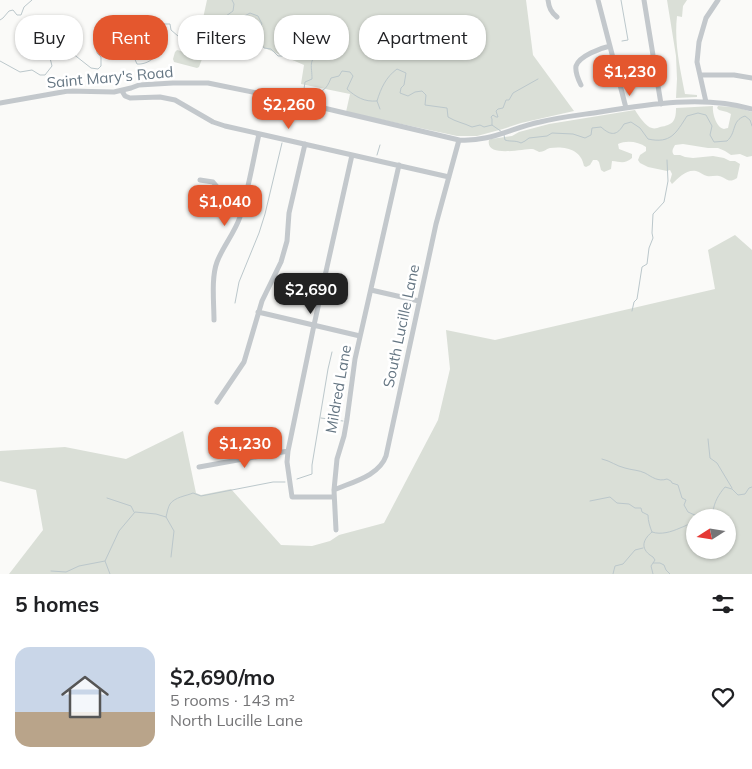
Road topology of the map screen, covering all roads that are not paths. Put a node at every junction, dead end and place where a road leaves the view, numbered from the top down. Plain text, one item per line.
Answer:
1 (548, 0) edge
2 (598, 0) edge
3 (644, 0) edge
4 (718, 0) edge
5 (557, 17) dead end
6 (610, 46) junction
7 (700, 75) junction
8 (752, 78) edge
9 (580, 85) dead end
10 (122, 91) junction
11 (706, 102) junction
12 (0, 103) edge
13 (661, 104) junction
14 (626, 108) junction
15 (752, 109) edge
16 (259, 134) junction
17 (459, 140) junction
18 (305, 144) junction
19 (352, 155) junction
20 (399, 165) junction
21 (449, 177) junction
22 (200, 180) dead end
23 (244, 201) junction
24 (371, 290) junction
25 (419, 301) junction
26 (258, 312) junction
27 (214, 320) dead end
28 (314, 325) junction
29 (360, 336) junction
30 (217, 402) dead end
31 (288, 451) junction
32 (199, 467) dead end
33 (334, 490) junction
34 (334, 497) junction
35 (336, 530) dead end

1 - 5 street
2 - 6 street
3 - 13 street
4 - 7 street
6 - 9 street
6 - 14 street
7 - 8 street
7 - 11 street
10 - 12 street, Saint Mary's Road
10 - 16 street
10 - 17 street, Saint Mary's Road
11 - 13 street, Saint Mary's Road
11 - 15 street, Saint Mary's Road
13 - 14 street, Saint Mary's Road
14 - 17 street, Saint Mary's Road
16 - 18 street
16 - 23 street
17 - 21 street, South Lucille Lane
18 - 19 street
18 - 26 street
19 - 20 street
19 - 28 street
20 - 21 street
20 - 24 street, Mildred Lane
21 - 25 street, South Lucille Lane
22 - 23 street
23 - 27 street
24 - 25 street
24 - 29 street, Mildred Lane
25 - 33 street, South Lucille Lane
26 - 28 street
26 - 30 street
28 - 29 street
28 - 31 street
29 - 33 street, Mildred Lane
31 - 32 street
31 - 34 street
33 - 34 street, Mildred Lane
34 - 35 street, Mildred Lane

